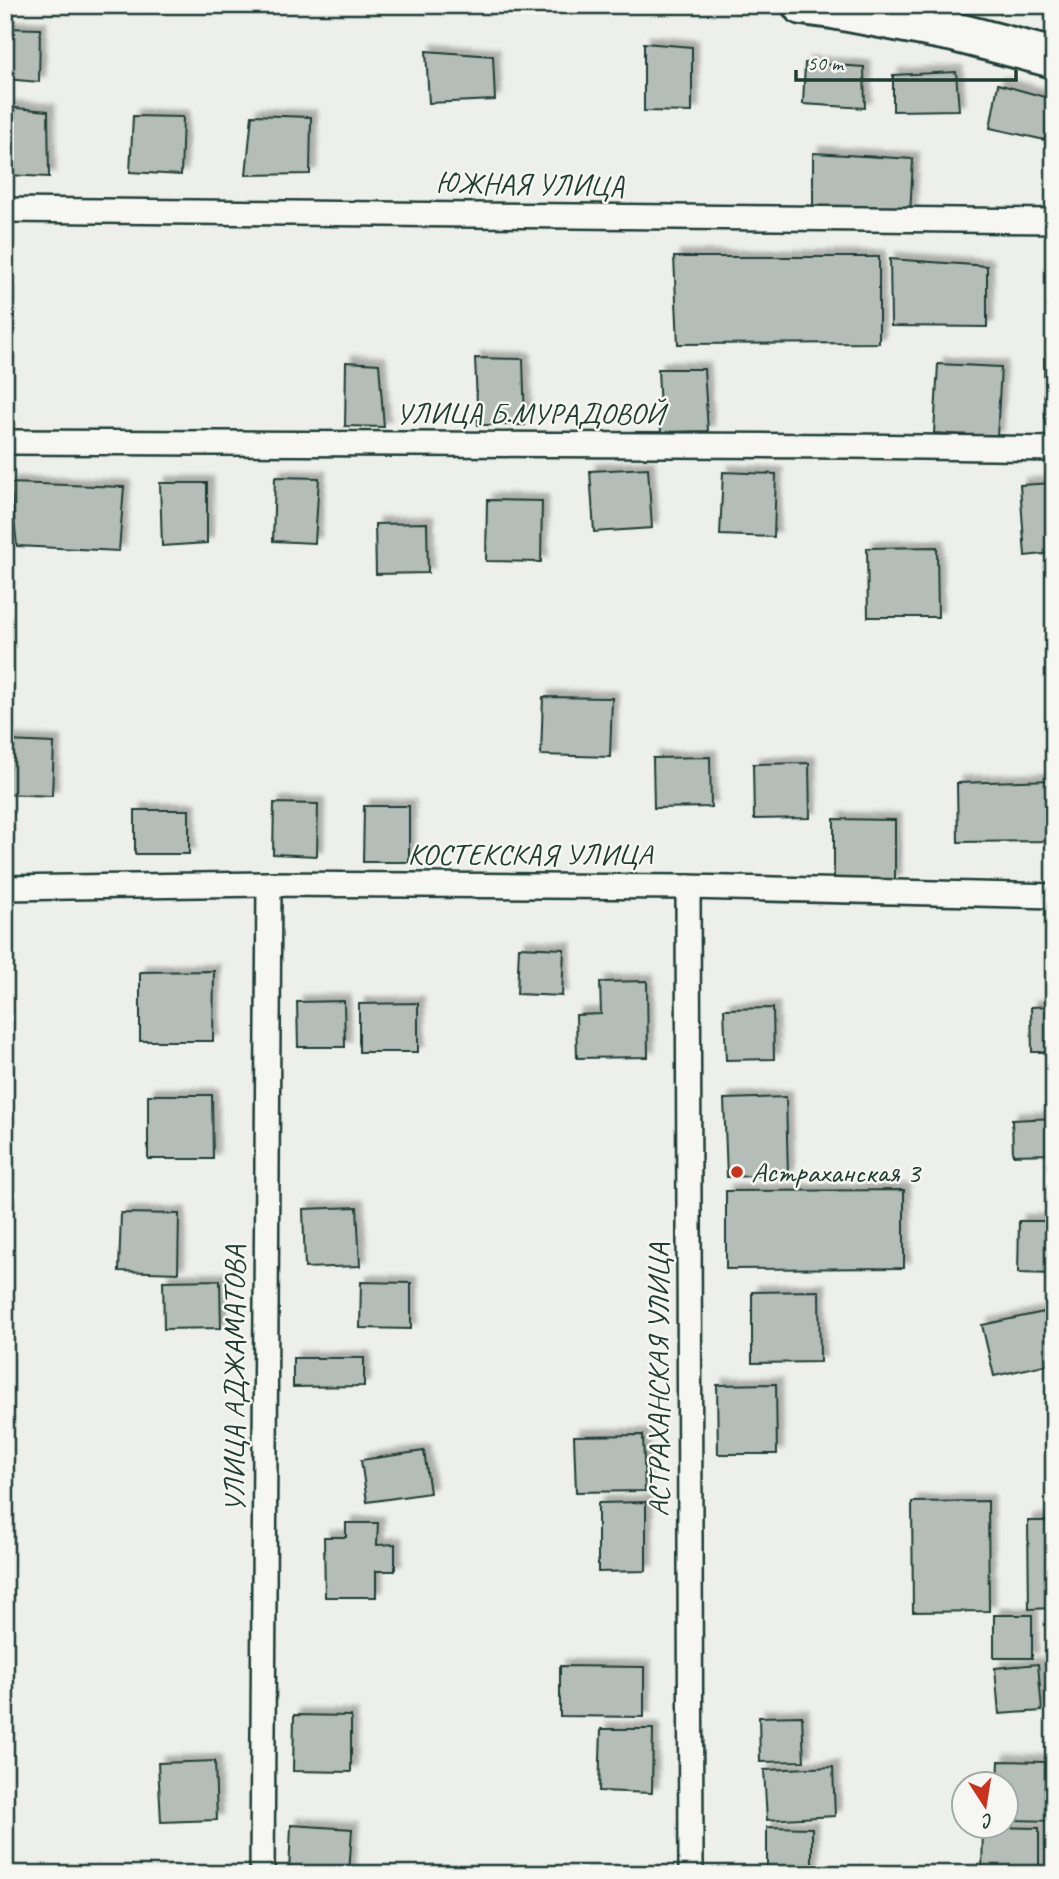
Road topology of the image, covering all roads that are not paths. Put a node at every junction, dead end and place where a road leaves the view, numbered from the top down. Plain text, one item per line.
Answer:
1 (802, 5) edge
2 (914, 5) edge
3 (1054, 36) edge
4 (1054, 58) edge
5 (5, 210) edge
6 (1054, 221) edge
7 (5, 442) edge
8 (1054, 449) edge
9 (269, 884) junction
10 (688, 887) junction
11 (5, 888) edge
12 (1054, 896) edge
13 (262, 1874) edge
14 (691, 1874) edge

1 - 4 highway
2 - 3 highway
5 - 6 street, ЮЖНАЯ УЛИЦА
7 - 8 street, УЛИЦА Б.МУРАДОВОЙ
9 - 10 street, КОСТЕКСКАЯ УЛИЦА
9 - 11 street, КОСТЕКСКАЯ УЛИЦА
9 - 13 street, УЛИЦА АДЖАМАТОВА
10 - 12 street, КОСТЕКСКАЯ УЛИЦА
10 - 14 street, АСТРАХАНСКАЯ УЛИЦА

